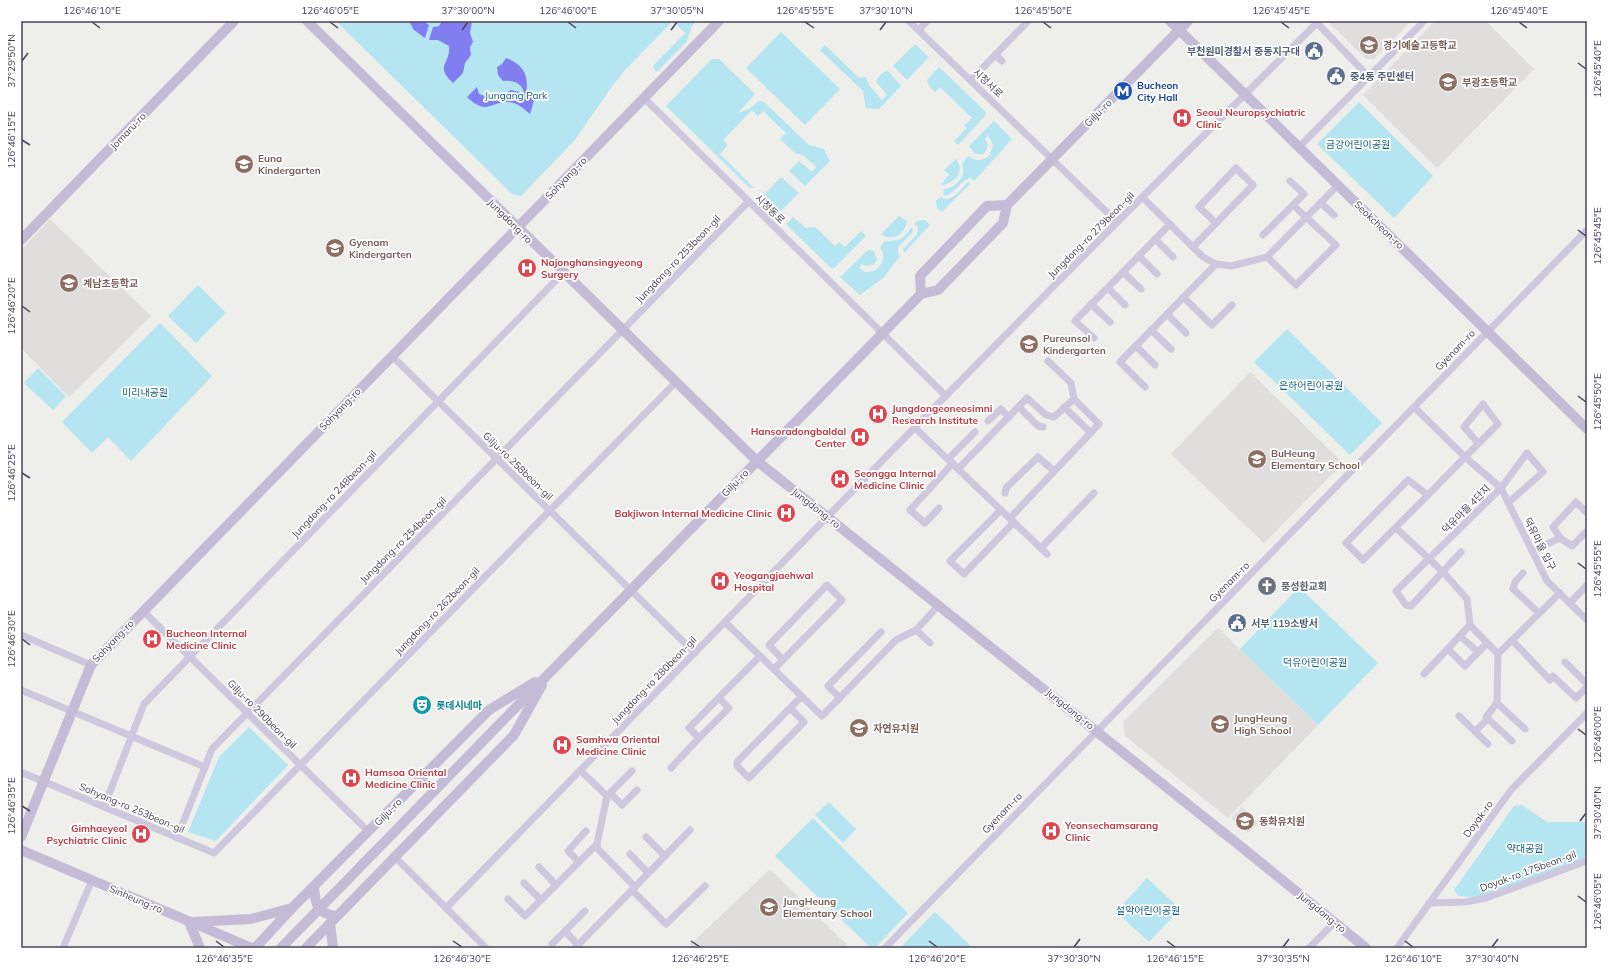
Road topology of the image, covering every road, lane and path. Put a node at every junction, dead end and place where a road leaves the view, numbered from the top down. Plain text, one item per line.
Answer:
1 (234, 21) edge
2 (307, 21) edge
3 (719, 21) edge
4 (909, 21) edge
5 (927, 21) edge
6 (1028, 21) edge
7 (1170, 21) edge
8 (1188, 21) edge
9 (1424, 21) edge
10 (918, 30) junction
11 (1179, 30) junction
12 (995, 55) junction
13 (1002, 61) dead end
14 (1369, 77) junction
15 (971, 80) junction
16 (1245, 94) junction
17 (644, 98) junction
18 (1299, 147) junction
19 (1053, 159) junction
20 (1290, 181) dead end
21 (1338, 186) junction
22 (1142, 197) junction
23 (748, 202) junction
24 (1321, 203) junction
25 (1007, 205) junction
26 (1293, 205) junction
27 (1334, 215) dead end
28 (1306, 218) junction
29 (1117, 222) junction
30 (1216, 223) junction
31 (1170, 224) junction
32 (517, 228) junction
33 (1587, 230) edge
34 (1263, 236) dead end
35 (1155, 239) junction
36 (21, 240) edge
37 (1193, 247) junction
38 (1139, 256) junction
39 (1173, 257) dead end
40 (1267, 257) junction
41 (1216, 264) junction
42 (1123, 272) junction
43 (563, 273) junction
44 (1157, 274) dead end
45 (1108, 288) junction
46 (1141, 289) dead end
47 (921, 294) junction
48 (1183, 297) junction
49 (1091, 304) junction
50 (1125, 305) dead end
51 (1232, 305) dead end
52 (1167, 314) junction
53 (1110, 322) dead end
54 (1151, 330) junction
55 (622, 331) junction
56 (1488, 332) junction
57 (882, 333) junction
58 (1186, 333) dead end
59 (1094, 338) dead end
60 (1136, 346) junction
61 (1170, 349) dead end
62 (392, 356) junction
63 (1048, 361) dead end
64 (1155, 365) dead end
65 (675, 383) junction
66 (1144, 387) dead end
67 (946, 396) junction
68 (1074, 399) junction
69 (438, 401) junction
70 (1019, 407) junction
71 (1064, 407) junction
72 (1414, 407) junction
73 (1009, 417) junction
74 (988, 421) dead end
75 (1042, 427) dead end
76 (915, 428) junction
77 (1587, 429) edge
78 (975, 432) dead end
79 (1091, 433) junction
80 (1478, 443) junction
81 (1465, 457) junction
82 (497, 458) junction
83 (757, 461) junction
84 (953, 464) junction
85 (1054, 471) junction
86 (1501, 488) junction
87 (1005, 493) dead end
88 (1094, 493) dead end
89 (1428, 495) junction
90 (1508, 503) junction
91 (939, 508) dead end
92 (549, 509) junction
93 (1001, 510) junction
94 (1587, 513) edge
95 (828, 516) junction
96 (1012, 520) junction
97 (1396, 528) junction
98 (1587, 531) edge
99 (1560, 538) junction
100 (1041, 548) junction
101 (1532, 551) junction
102 (1460, 552) dead end
103 (1047, 554) dead end
104 (1429, 560) junction
105 (1443, 572) junction
106 (1523, 573) dead end
107 (1587, 585) edge
108 (631, 589) junction
109 (1560, 593) junction
110 (1570, 603) junction
111 (938, 605) junction
112 (143, 611) junction
113 (1539, 613) junction
114 (1587, 620) edge
115 (725, 622) junction
116 (1470, 626) junction
117 (916, 630) junction
118 (881, 632) dead end
119 (21, 635) edge
120 (1460, 636) junction
121 (1512, 640) junction
122 (930, 643) dead end
123 (1487, 643) junction
124 (1448, 649) junction
125 (1478, 652) junction
126 (695, 653) junction
127 (1498, 654) junction
128 (760, 656) junction
129 (190, 657) junction
130 (783, 660) junction
131 (1565, 662) dead end
132 (90, 665) junction
133 (774, 669) junction
134 (549, 673) junction
135 (1424, 674) dead end
136 (1587, 685) edge
137 (21, 690) edge
138 (801, 696) junction
139 (719, 698) junction
140 (840, 698) junction
141 (1498, 703) junction
142 (790, 708) junction
143 (72, 712) junction
144 (247, 713) junction
145 (1587, 713) edge
146 (1459, 716) dead end
147 (1488, 719) junction
148 (1525, 729) dead end
149 (1096, 731) junction
150 (1475, 731) junction
151 (131, 737) junction
152 (699, 738) junction
153 (1512, 741) dead end
154 (1488, 744) dead end
155 (300, 766) junction
156 (205, 767) junction
157 (671, 768) dead end
158 (580, 770) junction
159 (632, 771) dead end
160 (21, 772) edge
161 (43, 782) junction
162 (637, 790) dead end
163 (608, 795) junction
164 (104, 807) junction
165 (690, 830) dead end
166 (368, 831) junction
167 (586, 831) dead end
168 (21, 837) edge
169 (177, 838) junction
170 (646, 838) dead end
171 (597, 844) junction
172 (21, 850) edge
173 (214, 853) joint
174 (630, 854) dead end
175 (394, 856) junction
176 (665, 856) junction
177 (1587, 861) edge
178 (579, 862) junction
179 (539, 867) dead end
180 (648, 873) junction
181 (92, 880) junction
182 (524, 883) dead end
183 (556, 885) junction
184 (314, 886) junction
185 (705, 886) dead end
186 (633, 888) junction
187 (508, 899) dead end
188 (541, 900) junction
189 (1429, 903) junction
190 (292, 908) junction
191 (446, 908) junction
192 (585, 911) dead end
193 (333, 919) junction
194 (189, 922) junction
195 (1335, 922) junction
196 (565, 931) junction
197 (552, 944) dead end
198 (577, 947) edge
199 (63, 948) edge
200 (200, 948) edge
201 (252, 948) edge
202 (255, 948) edge
203 (281, 948) edge
204 (306, 948) edge
205 (333, 948) edge
206 (486, 948) edge
207 (885, 948) edge
208 (1309, 948) edge
209 (1366, 948) edge
210 (1397, 948) edge

1 - 36 street, Jomaru-ro
2 - 32 street, Jungdong-ro
3 - 17 street, Sohyang-ro
4 - 10 street, 시청서로
5 - 10 street
6 - 12 street
7 - 11 street, Seokcheon-ro
8 - 11 street, Gilju-ro
9 - 14 street
10 - 15 street, 시청서로
11 - 16 street, Seokcheon-ro
11 - 19 street, Gilju-ro
12 - 13 street
12 - 15 street
14 - 16 street, Jungdong-ro 279beon-gil
14 - 18 street
15 - 19 street, 시청서로
16 - 18 street, Seokcheon-ro
16 - 22 street, Jungdong-ro 279beon-gil
17 - 23 street, 시청동로
17 - 32 street, Sohyang-ro
18 - 21 street, Seokcheon-ro
19 - 25 street, Gilju-ro
19 - 29 street, 시청서로
20 - 26 street
21 - 24 street
21 - 56 street, Seokcheon-ro
22 - 29 street, Jungdong-ro 279beon-gil
22 - 31 street
23 - 55 street, Jungdong-ro 253beon-gil
23 - 57 street, 시청동로
24 - 27 street
24 - 28 street
25 - 47 street, Gilju-ro
25 - 47 street
26 - 28 street
26 - 34 street
28 - 40 street
28 - 40 street
29 - 67 street, Jungdong-ro 279beon-gil
30 - 30 street
30 - 37 street
31 - 35 street
31 - 37 street
32 - 43 street, Jungdong-ro
32 - 62 street, Sohyang-ro
33 - 56 street, Gyenam-ro
35 - 38 street
35 - 39 street
37 - 41 street
38 - 42 street
38 - 44 street
40 - 41 street
41 - 48 street
42 - 45 street
42 - 46 street
43 - 55 street, Jungdong-ro
43 - 69 street, Jungdong-ro 248beon-gil
45 - 49 street
45 - 50 street
47 - 57 street, Gilju-ro
48 - 51 street
48 - 52 street
49 - 53 street
49 - 59 street
52 - 54 street
52 - 58 street
54 - 60 street
54 - 61 street
55 - 65 street, Jungdong-ro
55 - 82 street, Jungdong-ro 254beon-gil
56 - 72 street, Gyenam-ro
56 - 77 street, Seokcheon-ro
57 - 67 street, 시청동로
57 - 83 street, Gilju-ro
60 - 64 street
60 - 66 street
62 - 69 street, Gilju-ro 258beon-gil
62 - 112 street, Sohyang-ro
63 - 68 street
65 - 83 street, Jungdong-ro
65 - 92 street, Jungdong-ro 262beon-gil
67 - 76 street, Jungdong-ro 279beon-gil
68 - 71 street
68 - 79 street
69 - 82 street, Gilju-ro 258beon-gil
69 - 129 street, Jungdong-ro 248beon-gil
70 - 71 street
70 - 73 street
70 - 75 street
71 - 79 street
72 - 81 street, 덕유마을 4단지
72 - 149 street, Gyenam-ro
73 - 74 street
73 - 84 street
76 - 84 street
76 - 95 street, Jungdong-ro 279beon-gil
78 - 84 street
79 - 85 street
80 - 80 street
80 - 81 street
81 - 86 street, 덕유마을 4단지
81 - 89 street
82 - 92 street, Gilju-ro 258beon-gil
82 - 144 street, Jungdong-ro 254beon-gil
83 - 95 street, Jungdong-ro
83 - 108 street, Gilju-ro
84 - 91 street
84 - 93 street
85 - 87 street
85 - 96 street
86 - 90 street, 덕유마을 입구
86 - 90 street
86 - 104 street, 덕유마을 4단지
88 - 100 street
89 - 97 street
89 - 97 street
90 - 101 street, 덕유마을 입구
92 - 108 street, Gilju-ro 258beon-gil
92 - 155 street, Jungdong-ro 262beon-gil
93 - 96 street
93 - 96 street
94 - 99 street
95 - 111 street, Jungdong-ro
95 - 115 street, Jungdong-ro 280beon-gil
96 - 100 street
97 - 104 street
98 - 99 street
99 - 101 street
100 - 103 street
101 - 109 street, 덕유마을 입구
102 - 105 street, 덕유마을 4단지
104 - 105 street
104 - 105 street, 덕유마을 4단지
105 - 116 street
106 - 113 street
107 - 110 street
108 - 126 street, Gilju-ro 258beon-gil
108 - 134 street, Gilju-ro
109 - 110 street, 덕유마을 입구
109 - 113 street
110 - 114 street, 덕유마을 입구
111 - 117 street
111 - 149 street, Jungdong-ro
112 - 129 street, Gilju-ro 290beon-gil
112 - 132 street, Sohyang-ro
113 - 121 street
115 - 126 street, Jungdong-ro 280beon-gil
115 - 128 street
116 - 120 street
116 - 123 street
117 - 122 street
117 - 140 street
118 - 140 street
119 - 132 street
120 - 124 street
120 - 125 street
121 - 127 street
121 - 136 street
123 - 125 street
123 - 127 street
124 - 125 street
124 - 135 street
126 - 158 street, Jungdong-ro 280beon-gil
127 - 141 street
128 - 133 street
128 - 139 street
129 - 144 street, Gilju-ro 290beon-gil
129 - 151 street, Jungdong-ro 248beon-gil
130 - 130 street
130 - 133 street
131 - 136 street
132 - 143 street, Sohyang-ro
133 - 138 street
134 - 166 street, Gilju-ro
134 - 175 street, Gilju-ro
134 - 203 street, Gilju-ro, bridge
137 - 143 street
138 - 140 street
138 - 142 street
139 - 152 street
139 - 152 street
141 - 147 street
141 - 148 street
142 - 142 street
143 - 151 street
143 - 161 street, Sohyang-ro
144 - 155 street, Gilju-ro 290beon-gil
144 - 156 street, Jungdong-ro 254beon-gil
145 - 189 street, Doyak-ro
146 - 150 street
147 - 150 street
147 - 153 street
149 - 195 street, Jungdong-ro
149 - 207 street, Gyenam-ro
150 - 154 street
151 - 156 street
151 - 164 street, Jungdong-ro 248beon-gil
152 - 157 street
155 - 166 street, Gilju-ro 290beon-gil
155 - 173 street, Jungdong-ro 262beon-gil
156 - 169 street, Jungdong-ro 254beon-gil
158 - 163 street
158 - 191 street, Jungdong-ro 280beon-gil
159 - 163 street
160 - 161 street, Sohyang-ro 253beon-gil
161 - 164 street, Sohyang-ro 253beon-gil
161 - 168 street, Sohyang-ro
162 - 163 street
163 - 171 street
164 - 169 street, Sohyang-ro 253beon-gil
165 - 176 street
166 - 184 street, Gilju-ro
167 - 178 street
169 - 173 street, Sohyang-ro 253beon-gil
170 - 176 street
171 - 178 street
171 - 186 street
172 - 181 street, Sinheung-ro
174 - 180 street
175 - 191 street
175 - 193 street, Gilju-ro
176 - 180 street
177 - 189 street, Doyak-ro 175beon-gil
178 - 183 street
179 - 183 street
180 - 186 street
181 - 194 street, Sinheung-ro
181 - 199 street
182 - 188 street
183 - 188 street
184 - 190 street, Gilju-ro
184 - 193 street
185 - 186 street
186 - 198 street
187 - 188 street
189 - 210 street, Doyak-ro
190 - 194 street
190 - 202 street, Gilju-ro
191 - 206 street
192 - 196 street
193 - 204 street, Gilju-ro
193 - 205 street
194 - 200 street
194 - 201 street, Sinheung-ro
195 - 208 street
195 - 209 street, Jungdong-ro
196 - 197 street
196 - 198 street

